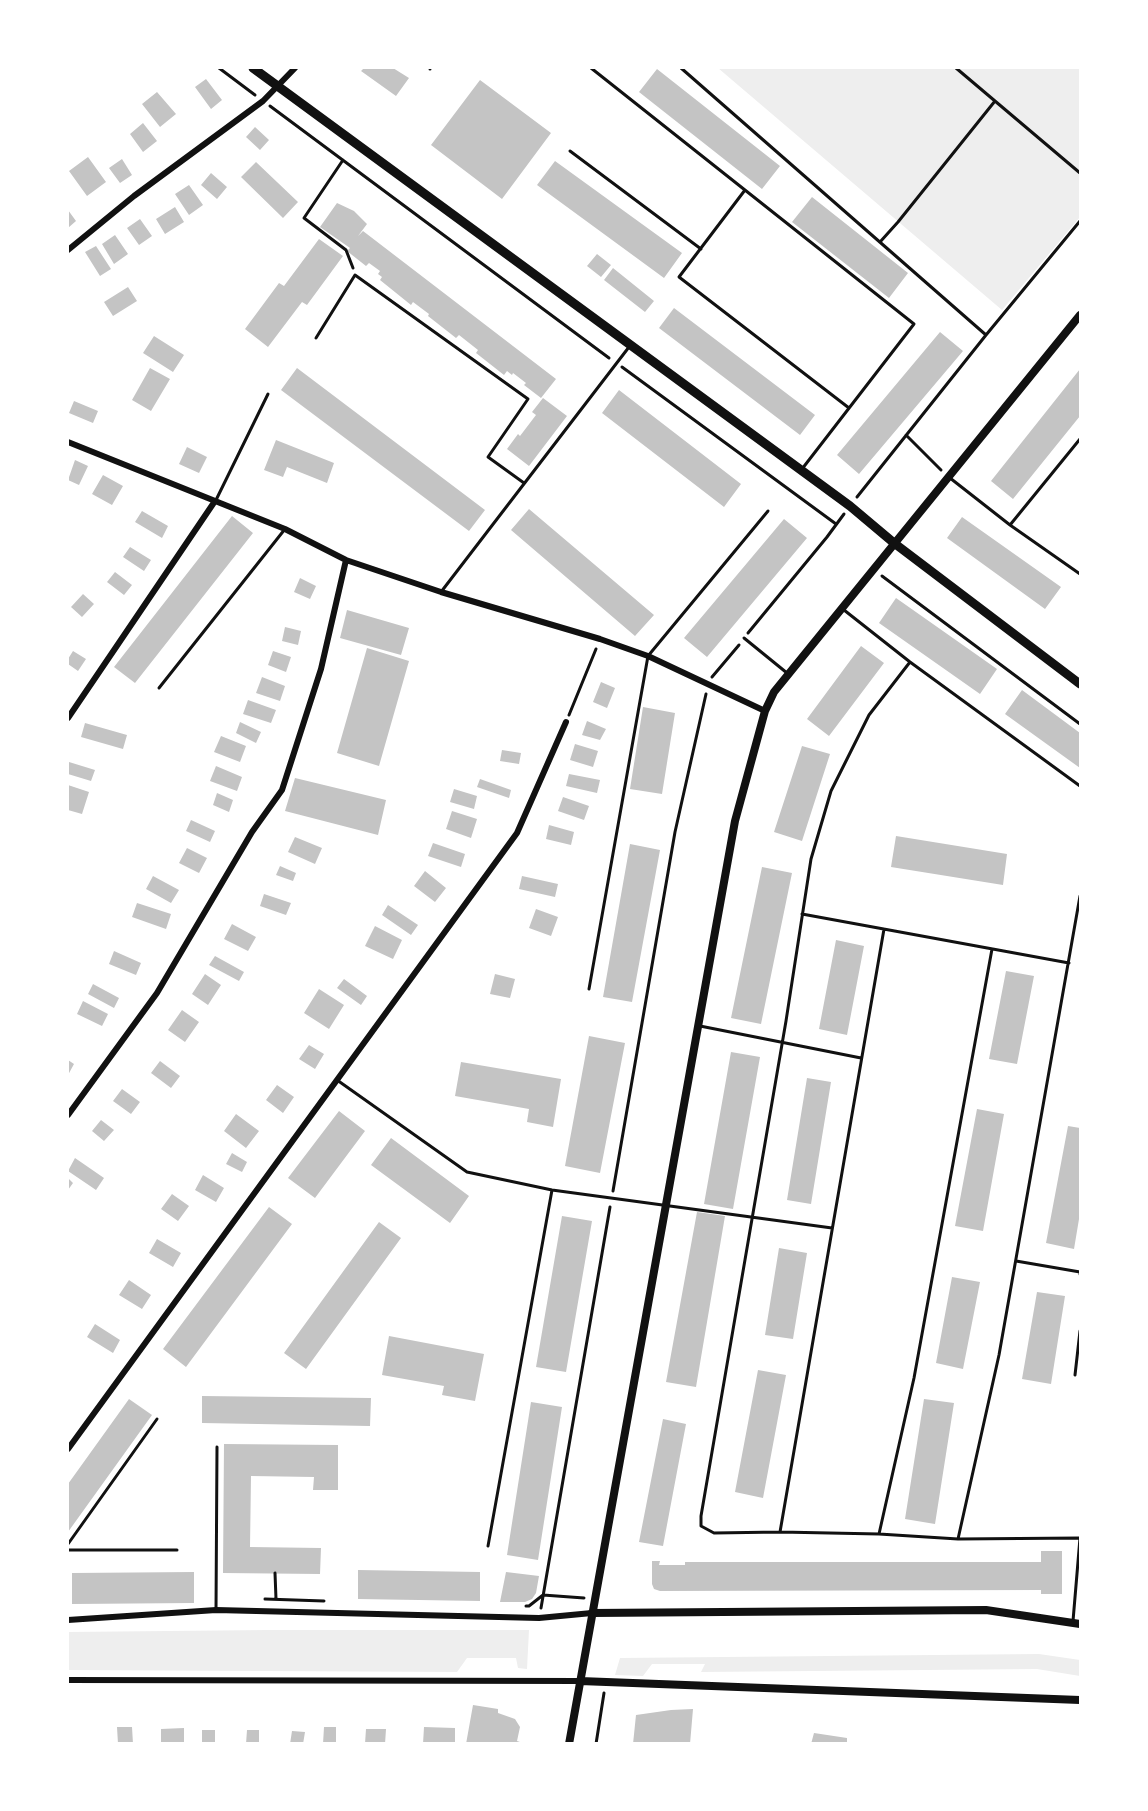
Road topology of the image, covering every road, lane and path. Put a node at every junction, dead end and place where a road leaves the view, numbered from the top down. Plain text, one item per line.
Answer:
1 (219, 68) edge
2 (253, 68) edge
3 (295, 68) edge
4 (591, 68) edge
5 (681, 68) edge
6 (956, 68) edge
7 (277, 86) junction
8 (263, 100) junction
9 (995, 101) junction
10 (570, 151) dead end
11 (343, 160) junction
12 (1080, 173) edge
13 (745, 190) junction
14 (1080, 221) edge
15 (880, 242) junction
16 (68, 249) edge
17 (700, 249) junction
18 (355, 275) junction
19 (1080, 315) edge
20 (986, 335) junction
21 (316, 338) dead end
22 (630, 346) junction
23 (617, 363) junction
24 (268, 394) dead end
25 (849, 408) junction
26 (906, 435) junction
27 (1080, 439) edge
28 (68, 442) edge
29 (801, 470) junction
30 (948, 477) junction
31 (524, 483) junction
32 (215, 501) junction
33 (850, 506) junction
34 (768, 511) dead end
35 (836, 524) junction
36 (1010, 525) junction
37 (285, 530) junction
38 (894, 543) junction
39 (346, 560) junction
40 (873, 569) junction
41 (1080, 574) edge
42 (441, 592) junction
43 (841, 608) junction
44 (744, 638) junction
45 (600, 639) junction
46 (648, 656) junction
47 (910, 662) junction
48 (788, 674) junction
49 (709, 684) junction
50 (1080, 684) edge
51 (159, 688) dead end
52 (765, 711) junction
53 (68, 718) edge
54 (566, 722) joint
55 (1080, 724) edge
56 (1080, 786) edge
57 (1080, 896) edge
58 (802, 914) junction
59 (884, 929) junction
60 (992, 949) junction
61 (1069, 963) junction
62 (589, 990) dead end
63 (698, 1025) junction
64 (783, 1042) junction
65 (861, 1058) junction
66 (337, 1080) junction
67 (68, 1116) edge
68 (552, 1190) junction
69 (612, 1198) junction
70 (666, 1205) junction
71 (752, 1216) junction
72 (832, 1228) junction
73 (1016, 1261) junction
74 (1080, 1274) edge
75 (1080, 1331) edge
76 (1075, 1375) dead end
77 (157, 1419) dead end
78 (217, 1447) dead end
79 (68, 1449) edge
80 (780, 1532) junction
81 (879, 1534) junction
82 (958, 1539) junction
83 (68, 1544) edge
84 (488, 1546) dead end
85 (68, 1550) edge
86 (177, 1550) dead end
87 (275, 1573) dead end
88 (276, 1599) dead end
89 (216, 1610) junction
90 (592, 1612) junction
91 (539, 1617) junction
92 (68, 1620) edge
93 (1077, 1623) edge
94 (68, 1680) edge
95 (580, 1682) junction
96 (605, 1682) junction
97 (1080, 1700) edge
98 (569, 1743) edge
99 (596, 1743) edge

1 - 8 path
2 - 7 main road
3 - 7 street
4 - 13 lane
5 - 15 path
6 - 9 path
7 - 8 street
7 - 22 main road
8 - 11 path
8 - 16 street
9 - 12 path
9 - 15 path
10 - 17 lane
11 - 18 path
11 - 23 path
13 - 17 lane
13 - 25 lane
14 - 20 path
15 - 20 path
17 - 25 lane
18 - 21 lane
18 - 31 lane
19 - 30 street
20 - 26 path
22 - 23 lane
22 - 29 main road
23 - 31 lane
23 - 35 path
24 - 32 lane
25 - 29 lane
26 - 30 path
26 - 33 path
27 - 36 lane
28 - 32 street
29 - 33 main road
30 - 36 lane
30 - 38 street
31 - 42 lane
32 - 37 street
32 - 53 street
33 - 35 path
33 - 38 main road
34 - 46 lane
35 - 44 path
36 - 41 lane
37 - 39 street
37 - 51 lane
38 - 40 street
38 - 50 main road
39 - 42 street
39 - 67 street
40 - 43 street
40 - 55 path
42 - 45 street
43 - 47 lane
43 - 48 street
44 - 48 lane
44 - 49 path
45 - 46 street
45 - 54 path
46 - 49 street
46 - 62 lane
47 - 56 lane
47 - 58 lane
48 - 52 street
49 - 52 street
49 - 69 path
52 - 63 street
54 - 66 street
57 - 61 lane
58 - 59 lane
58 - 64 lane
59 - 60 lane
59 - 65 lane
60 - 61 lane
60 - 81 lane
61 - 73 lane
63 - 64 lane
63 - 70 street
64 - 65 lane
64 - 71 lane
65 - 72 lane
66 - 68 lane
66 - 79 street
68 - 69 lane
68 - 84 lane
69 - 70 lane
69 - 91 path
70 - 71 lane
70 - 90 street
71 - 72 lane
71 - 80 lane
72 - 80 lane
73 - 74 lane
73 - 82 lane
75 - 76 lane
77 - 83 lane
78 - 89 lane
80 - 81 lane
81 - 82 lane
82 - 93 lane
85 - 86 lane
87 - 88 path
89 - 91 street
89 - 92 street
90 - 91 street
90 - 93 street
90 - 95 street
94 - 95 street
95 - 96 street
95 - 98 street
96 - 97 street
96 - 99 path

